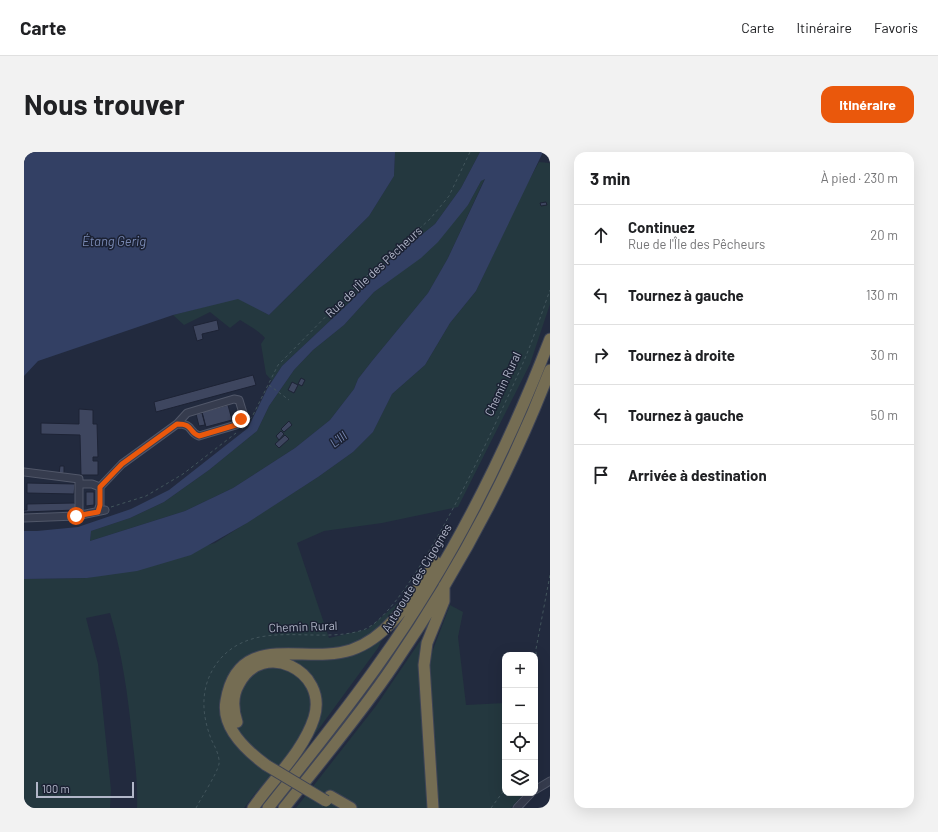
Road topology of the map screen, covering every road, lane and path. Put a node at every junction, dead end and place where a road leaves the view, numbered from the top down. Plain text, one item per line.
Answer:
1 (470, 152) edge
2 (550, 290) edge
3 (550, 339) edge
4 (550, 370) edge
5 (268, 384) junction
6 (289, 400) dead end
7 (177, 424) junction
8 (24, 472) edge
9 (79, 484) junction
10 (100, 487) junction
11 (101, 510) junction
12 (79, 516) junction
13 (24, 518) edge
14 (450, 552) junction
15 (550, 575) edge
16 (444, 586) junction
17 (537, 760) edge
18 (268, 763) junction
19 (550, 781) edge
20 (538, 788) edge
21 (502, 793) edge
22 (528, 796) edge
23 (328, 798) junction
24 (196, 808) edge
25 (253, 808) edge
26 (268, 808) edge
27 (284, 808) edge
28 (338, 808) edge
29 (351, 808) edge
30 (433, 808) edge
31 (491, 808) edge
32 (517, 808) edge

1 - 5 path, Rue de l'Île des Pêcheurs
2 - 24 path, Chemin Rural
3 - 14 highway, Autoroute des Cigognes
4 - 16 highway
5 - 6 path
5 - 11 path, Rue de l'Île des Pêcheurs
7 - 7 street
7 - 10 street
8 - 9 street
9 - 10 street
9 - 12 street
10 - 11 street
11 - 12 street
12 - 13 street
14 - 18 highway
14 - 26 highway, Autoroute des Cigognes
15 - 17 path
16 - 27 highway
16 - 30 highway
18 - 23 highway, bridge
18 - 25 highway
19 - 20 street
21 - 31 path
22 - 32 street
23 - 28 highway
23 - 29 highway

